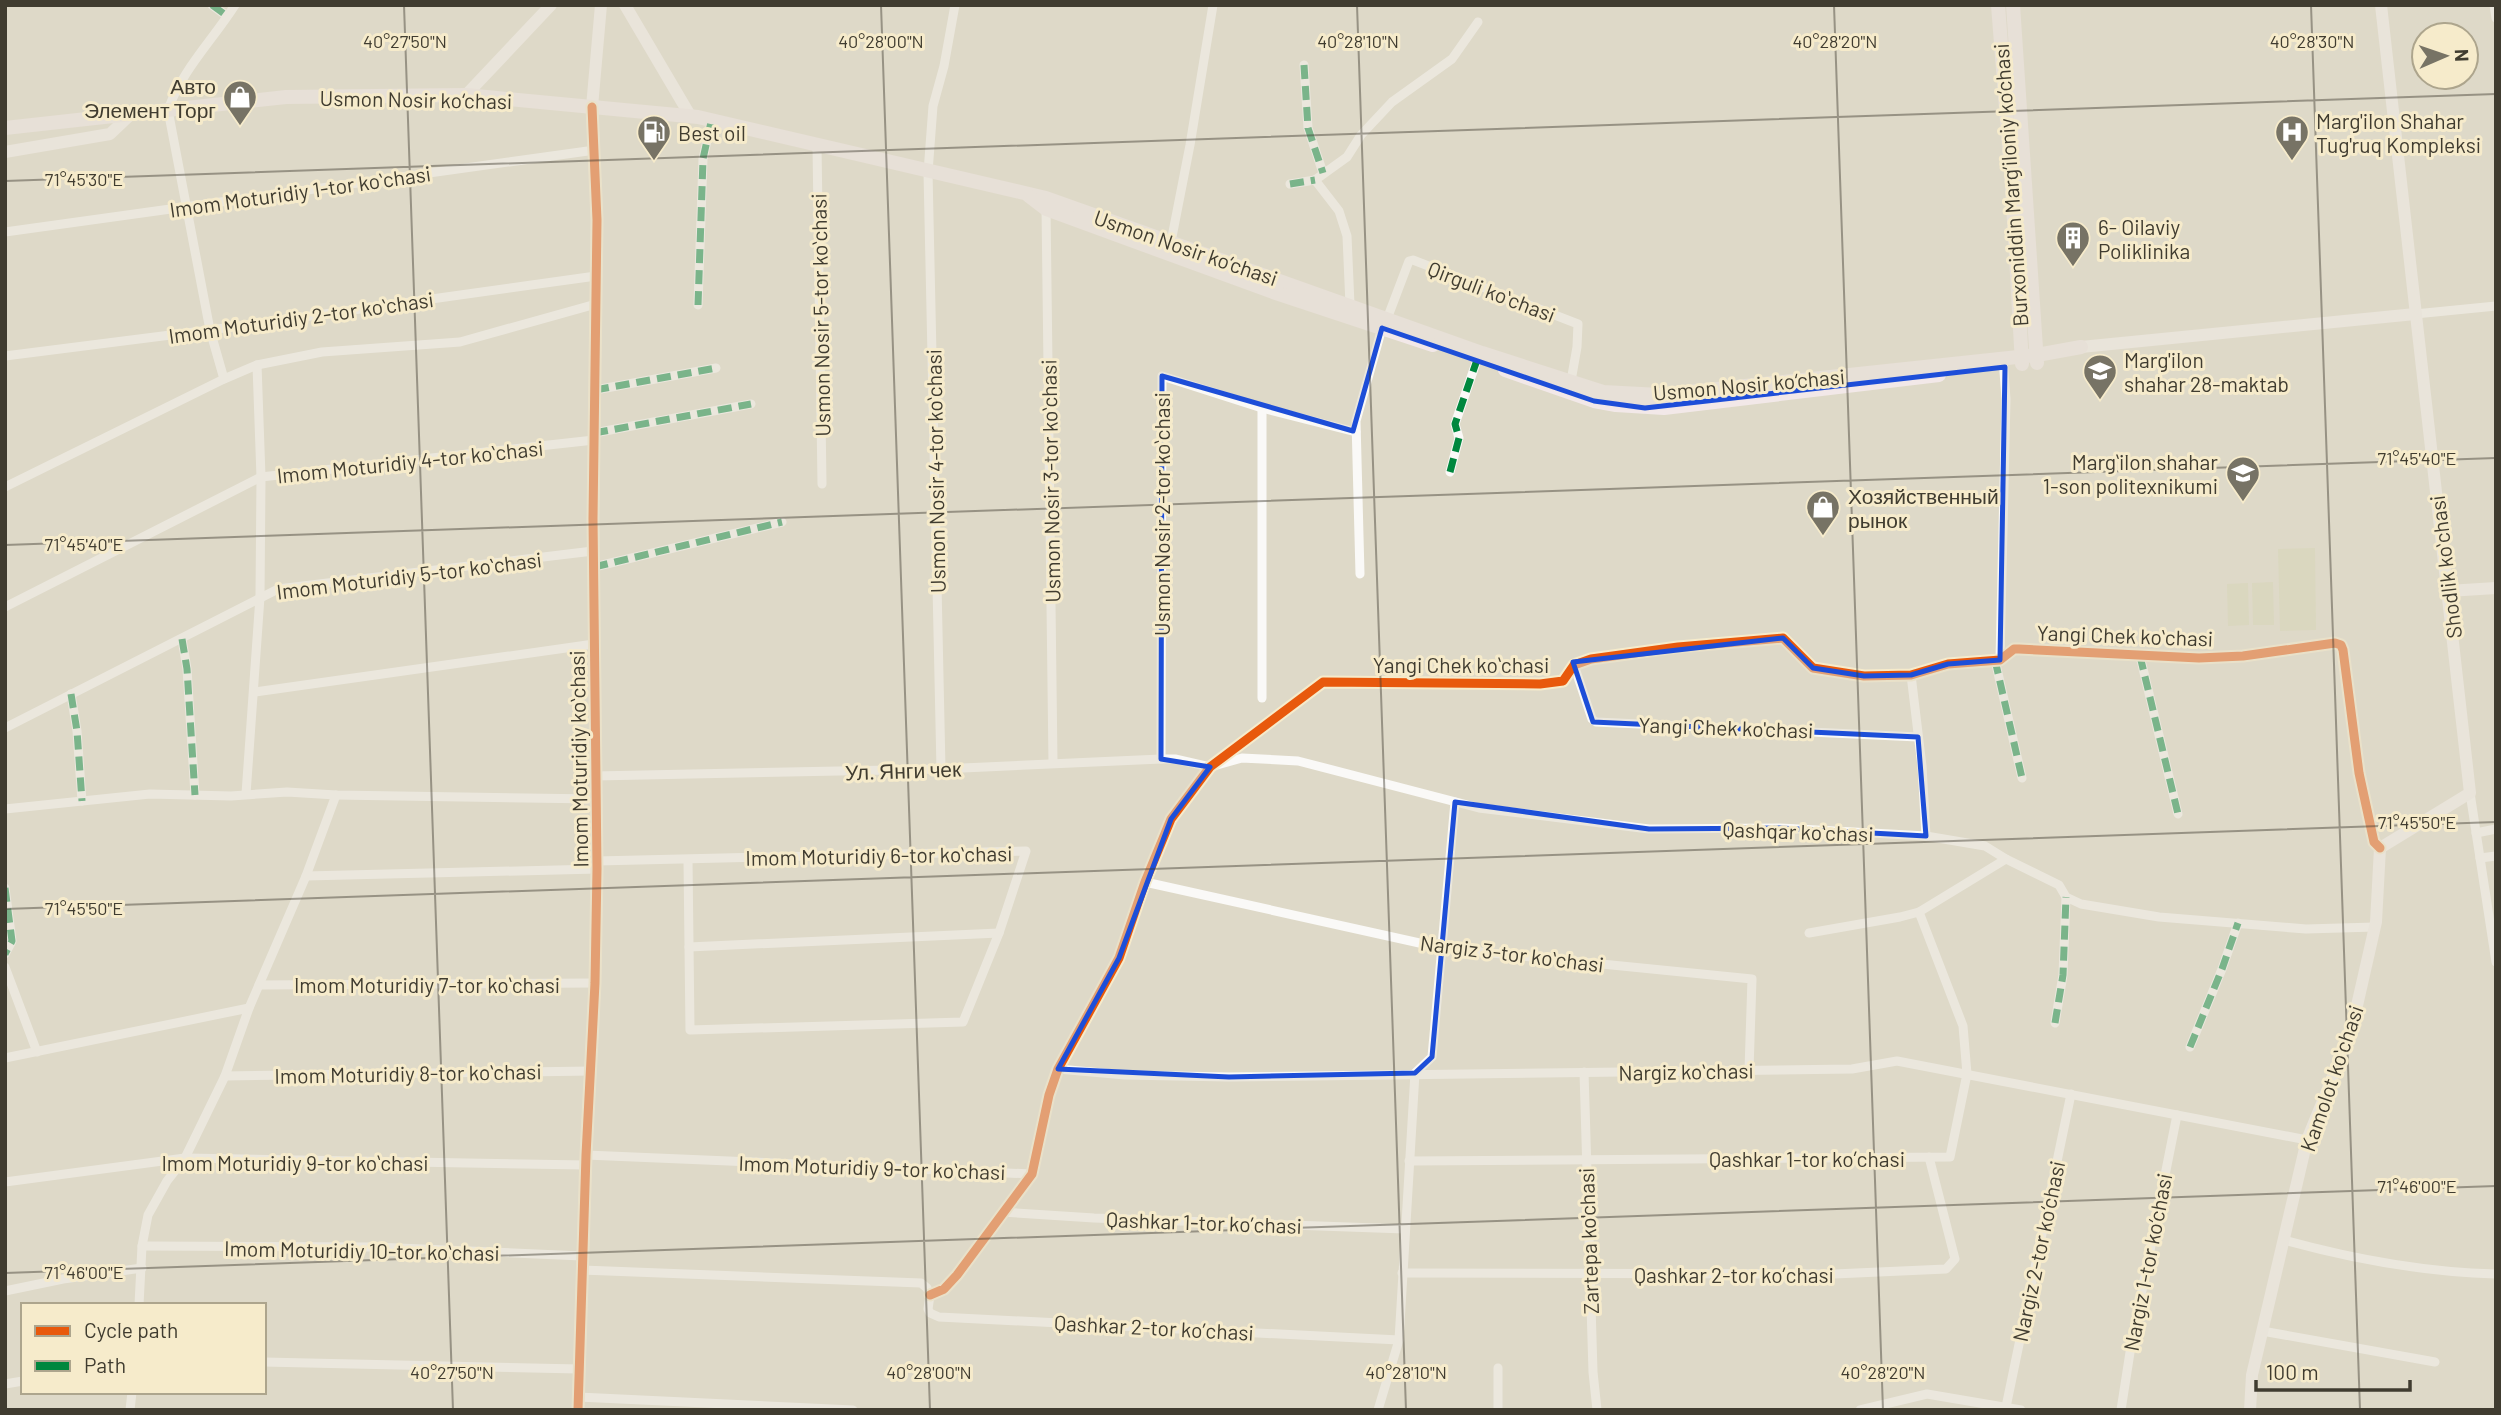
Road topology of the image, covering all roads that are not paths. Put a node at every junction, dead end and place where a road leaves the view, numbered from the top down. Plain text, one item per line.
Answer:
1 (212, 5) edge
2 (234, 5) edge
3 (551, 5) edge
4 (601, 5) edge
5 (625, 5) edge
6 (955, 5) edge
7 (1213, 5) edge
8 (1998, 5) edge
9 (2013, 5) edge
10 (2381, 5) edge
11 (2494, 5) edge
12 (227, 16) junction
13 (2496, 18) edge
14 (1478, 22) dead end
15 (1304, 65) dead end
16 (466, 95) junction
17 (592, 107) junction
18 (169, 110) junction
19 (130, 115) junction
20 (691, 117) junction
21 (711, 122) junction
22 (5, 128) edge
23 (817, 146) junction
24 (595, 150) junction
25 (5, 152) edge
26 (928, 172) junction
27 (1323, 173) junction
28 (1315, 180) junction
29 (1290, 184) dead end
30 (1046, 204) junction
31 (188, 205) junction
32 (5, 232) edge
33 (1171, 242) junction
34 (596, 276) junction
35 (596, 304) junction
36 (698, 305) dead end
37 (1350, 305) junction
38 (2496, 306) edge
39 (2415, 314) junction
40 (1385, 323) junction
41 (210, 330) junction
42 (1428, 338) junction
43 (2081, 347) joint
44 (5, 356) edge
45 (1477, 360) junction
46 (2037, 360) junction
47 (2022, 361) junction
48 (2004, 363) junction
49 (257, 365) junction
50 (716, 368) dead end
51 (224, 379) junction
52 (1572, 382) junction
53 (595, 390) junction
54 (751, 404) dead end
55 (1262, 408) junction
56 (1356, 432) junction
57 (594, 437) junction
58 (1450, 472) dead end
59 (261, 477) junction
60 (822, 484) dead end
61 (5, 486) edge
62 (782, 522) dead end
63 (593, 551) junction
64 (594, 567) junction
65 (1360, 574) dead end
66 (2496, 588) edge
67 (2448, 592) junction
68 (260, 597) junction
69 (5, 607) edge
70 (182, 639) junction
71 (594, 644) junction
72 (2140, 656) junction
73 (1998, 660) junction
74 (1574, 665) junction
75 (1911, 675) junction
76 (255, 692) junction
77 (72, 694) junction
78 (1262, 698) dead end
79 (5, 728) edge
80 (1918, 737) junction
81 (1161, 759) junction
82 (1053, 763) junction
83 (1210, 767) junction
84 (941, 769) junction
85 (595, 775) junction
86 (2022, 778) dead end
87 (2470, 793) junction
88 (246, 794) junction
89 (195, 795) junction
90 (335, 795) junction
91 (596, 799) junction
92 (82, 801) junction
93 (1455, 802) junction
94 (5, 809) edge
95 (2178, 814) dead end
96 (2496, 829) edge
97 (2476, 833) junction
98 (1926, 836) junction
99 (2380, 848) junction
100 (2496, 856) edge
101 (2480, 858) junction
102 (2006, 859) junction
103 (688, 860) junction
104 (597, 865) junction
105 (306, 876) junction
106 (1144, 882) junction
107 (5, 888) edge
108 (2066, 897) junction
109 (1919, 912) junction
110 (2238, 923) junction
111 (2375, 928) junction
112 (999, 933) junction
113 (1809, 933) dead end
114 (689, 947) junction
115 (1442, 948) junction
116 (5, 954) edge
117 (2496, 962) edge
118 (5, 967) edge
119 (595, 984) junction
120 (260, 985) junction
121 (249, 1008) junction
122 (2055, 1023) dead end
123 (2190, 1047) dead end
124 (37, 1052) junction
125 (5, 1058) edge
126 (1058, 1069) junction
127 (1749, 1070) junction
128 (591, 1071) junction
129 (1584, 1072) junction
130 (1415, 1073) junction
131 (1967, 1074) junction
132 (225, 1076) junction
133 (2071, 1094) junction
134 (2177, 1115) junction
135 (2307, 1140) junction
136 (1929, 1157) junction
137 (185, 1158) junction
138 (586, 1160) junction
139 (1586, 1160) junction
140 (1409, 1161) junction
141 (1031, 1174) junction
142 (5, 1182) edge
143 (1003, 1212) junction
144 (1405, 1230) junction
145 (2284, 1240) junction
146 (142, 1246) junction
147 (582, 1256) junction
148 (142, 1268) junction
149 (582, 1270) junction
150 (1402, 1273) junction
151 (1590, 1274) junction
152 (2496, 1274) edge
153 (5, 1291) edge
154 (930, 1295) junction
155 (139, 1303) edge
156 (2262, 1331) junction
157 (1399, 1340) junction
158 (266, 1362) edge
159 (2435, 1362) dead end
160 (1498, 1368) dead end
161 (579, 1369) junction
162 (578, 1404) edge
163 (2006, 1407) junction
164 (853, 1410) edge
165 (1378, 1410) edge
166 (1498, 1410) edge
167 (1597, 1410) edge
168 (1860, 1410) edge
169 (2021, 1410) edge
170 (2121, 1410) edge
171 (2250, 1410) edge

1 - 12 street
2 - 12 street
3 - 16 street
4 - 17 street, Imom Moturidiy koʻchasi
5 - 20 street
6 - 26 street, Usmon Nosir 4-tor koʻchasi
7 - 33 street
8 - 47 main road, Burxoniddin Marg’iloniy ko’chasi
9 - 46 main road, Burxoniddin Marg’iloniy ko’chasi
10 - 39 street, Shodlik koʻchasi
11 - 13 street
12 - 18 street
14 - 27 street
15 - 27 street
16 - 17 main road, Usmon Nosir ko‘chasi
16 - 18 main road, Usmon Nosir ko‘chasi
17 - 20 main road, Usmon Nosir ko‘chasi
17 - 24 street, Imom Moturidiy koʻchasi
18 - 19 main road, Usmon Nosir ko‘chasi
18 - 31 street
19 - 22 main road, Usmon Nosir ko‘chasi
19 - 25 street
20 - 21 main road, Usmon Nosir ko‘chasi
21 - 23 main road, Usmon Nosir ko‘chasi
21 - 36 street
23 - 26 main road, Usmon Nosir ko‘chasi
23 - 60 street, Usmon Nosir 5-tor koʻchasi
24 - 31 street, Imom Moturidiy 1-tor koʻchasi
24 - 34 street, Imom Moturidiy koʻchasi
26 - 30 main road, Usmon Nosir ko‘chasi
26 - 84 street, Usmon Nosir 4-tor koʻchasi
27 - 28 street
28 - 29 street
28 - 37 street
30 - 33 main road, Usmon Nosir ko‘chasi
30 - 40 main road, Usmon Nosir ko‘chasi
30 - 82 street, Usmon Nosir 3-tor koʻchasi
31 - 32 street, Imom Moturidiy 1-tor koʻchasi
31 - 41 street
33 - 37 main road, Usmon Nosir ko‘chasi
34 - 35 street, Imom Moturidiy koʻchasi
34 - 41 street, Imom Moturidiy 2-tor koʻchasi
35 - 49 street
35 - 53 street, Imom Moturidiy koʻchasi
37 - 40 main road, Usmon Nosir ko‘chasi
38 - 39 street
39 - 43 street, Usmon Nosir ko‘chasi
39 - 67 street, Shodlik koʻchasi
40 - 42 main road, Usmon Nosir ko‘chasi
40 - 52 street, Qirguli koʻchasi
40 - 56 street
41 - 44 street, Imom Moturidiy 2-tor koʻchasi
41 - 51 street
42 - 45 main road, Usmon Nosir ko‘chasi
42 - 52 main road, Usmon Nosir ko‘chasi
43 - 46 main road, Usmon Nosir ko‘chasi
45 - 48 main road, Usmon Nosir ko‘chasi
45 - 58 street
46 - 47 main road, Usmon Nosir ko‘chasi
47 - 48 main road, Usmon Nosir ko‘chasi
48 - 52 main road, Usmon Nosir ko‘chasi
48 - 73 street
49 - 51 street
49 - 59 street
50 - 53 street
51 - 61 street
53 - 57 street, Imom Moturidiy koʻchasi
54 - 57 street, Imom Moturidiy 4-tor koʻchasi
55 - 56 street, Usmon Nosir 2-tor koʻchasi
55 - 78 street
55 - 81 street, Usmon Nosir 2-tor koʻchasi
56 - 65 street
57 - 59 street, Imom Moturidiy 4-tor koʻchasi
57 - 63 street, Imom Moturidiy koʻchasi
59 - 68 street
59 - 69 street, Imom Moturidiy 4-tor koʻchasi
62 - 64 street
63 - 64 street, Imom Moturidiy koʻchasi
63 - 68 street, Imom Moturidiy 5-tor koʻchasi
64 - 71 street, Imom Moturidiy koʻchasi
66 - 67 street
67 - 87 street, Shodlik koʻchasi
68 - 70 street, Imom Moturidiy 5-tor koʻchasi
68 - 76 street
70 - 77 street, Imom Moturidiy 5-tor koʻchasi
70 - 89 street
71 - 76 street
71 - 85 street, Imom Moturidiy koʻchasi
72 - 73 street, Yangi Chek koʻchasi
72 - 95 street
72 - 99 street, Yangi Chek koʻchasi
73 - 75 street, Yangi Chek koʻchasi
73 - 86 street
74 - 75 street, Yangi Chek koʻchasi
74 - 80 street, Yangi Chek ko'chasi
74 - 83 street, Yangi Chek koʻchasi
75 - 80 street
76 - 88 street
77 - 79 street, Imom Moturidiy 5-tor koʻchasi
77 - 92 street
80 - 98 street
81 - 82 street, Ул. Янги чек
81 - 83 street, Ул. Янги чек
82 - 84 street, Ул. Янги чек
83 - 93 street, Qashqar koʻchasi
83 - 106 street, Imom Moturidiy 9-tor koʻchasi
84 - 85 street, Ул. Янги чек
85 - 91 street, Imom Moturidiy koʻchasi
87 - 97 street, Shodlik koʻchasi
87 - 99 street
88 - 89 street
88 - 90 street
89 - 92 street
90 - 91 street
90 - 105 street
91 - 104 street, Imom Moturidiy koʻchasi
92 - 94 street
93 - 98 street, Qashqar koʻchasi
93 - 115 street
96 - 97 street
97 - 101 street, Shodlik koʻchasi
98 - 102 street, Qashqar koʻchasi
99 - 111 street, Kamolot koʻchasi
100 - 101 street
101 - 117 street, Shodlik koʻchasi
102 - 108 street, Qashqar koʻchasi
102 - 109 street
103 - 104 street, Imom Moturidiy 6-tor koʻchasi
103 - 112 street, Imom Moturidiy 6-tor koʻchasi
103 - 114 street, Imom Moturidiy 6-tor koʻchasi
104 - 105 street, Imom Moturidiy 6-tor koʻchasi
104 - 119 street, Imom Moturidiy koʻchasi
105 - 120 street
106 - 115 street, Nargiz 3-tor koʻchasi
106 - 126 street, Imom Moturidiy 9-tor koʻchasi
107 - 116 street
108 - 110 street, Qashqar koʻchasi
108 - 122 street
109 - 113 street
109 - 131 street, Qashkar 1-tor koʼchasi
110 - 111 street, Qashqar koʻchasi
110 - 123 street
111 - 135 street, Kamolot koʻchasi
112 - 114 street
112 - 114 street, Imom Moturidiy 6-tor koʻchasi
115 - 127 street, Nargiz 3-tor koʻchasi
115 - 130 street
118 - 124 street
119 - 120 street, Imom Moturidiy 7-tor koʻchasi
119 - 128 street, Imom Moturidiy koʻchasi
120 - 121 street
121 - 124 street
121 - 132 street
124 - 125 street
126 - 130 street, Nargiz koʻchasi
126 - 141 street, Imom Moturidiy 9-tor koʻchasi
127 - 129 street, Nargiz koʻchasi
127 - 131 street, Nargiz koʻchasi
128 - 132 street, Imom Moturidiy 8-tor koʻchasi
128 - 138 street, Imom Moturidiy koʻchasi
129 - 130 street, Nargiz koʻchasi
129 - 139 street, Zartepa ko'chasi
130 - 140 street
131 - 133 street, Nargiz koʻchasi
131 - 136 street, Qashkar 1-tor koʼchasi
132 - 137 street
133 - 134 street, Nargiz koʻchasi
133 - 163 street, Nargiz 2-tor ko‘chasi
134 - 135 street, Nargiz koʻchasi
134 - 170 street, Nargiz 1-tor ko‘chasi
135 - 145 street, Kamolot koʻchasi
136 - 139 street, Qashkar 1-tor koʼchasi
136 - 151 street, Qashkar 2-tor koʼchasi
137 - 138 street, Imom Moturidiy 9-tor koʻchasi
137 - 142 street, Imom Moturidiy 9-tor koʻchasi
137 - 146 street
138 - 141 street, Imom Moturidiy 9-tor koʻchasi
138 - 147 street, Imom Moturidiy koʻchasi
139 - 140 street, Qashkar 1-tor koʼchasi
139 - 151 street, Zartepa ko'chasi
140 - 144 street
141 - 143 street, Imom Moturidiy 9-tor koʻchasi
143 - 144 street, Qashkar 1-tor koʼchasi
143 - 154 street, Imom Moturidiy 9-tor koʻchasi
144 - 150 street
145 - 152 street
145 - 156 street, Kamolot koʻchasi
146 - 147 street, Imom Moturidiy 10-tor koʻchasi
146 - 148 street
147 - 149 street, Imom Moturidiy koʻchasi
148 - 153 street
148 - 155 street
149 - 154 street
149 - 161 street, Imom Moturidiy koʻchasi
150 - 151 street, Qashkar 2-tor koʼchasi
150 - 157 street
151 - 167 street, Zartepa ko'chasi
154 - 157 street, Qashkar 2-tor koʼchasi
156 - 159 street
156 - 171 street, Kamolot koʻchasi
157 - 165 street
158 - 161 street
160 - 166 street
161 - 162 street, Imom Moturidiy koʻchasi
162 - 164 street
163 - 168 street
163 - 169 street

